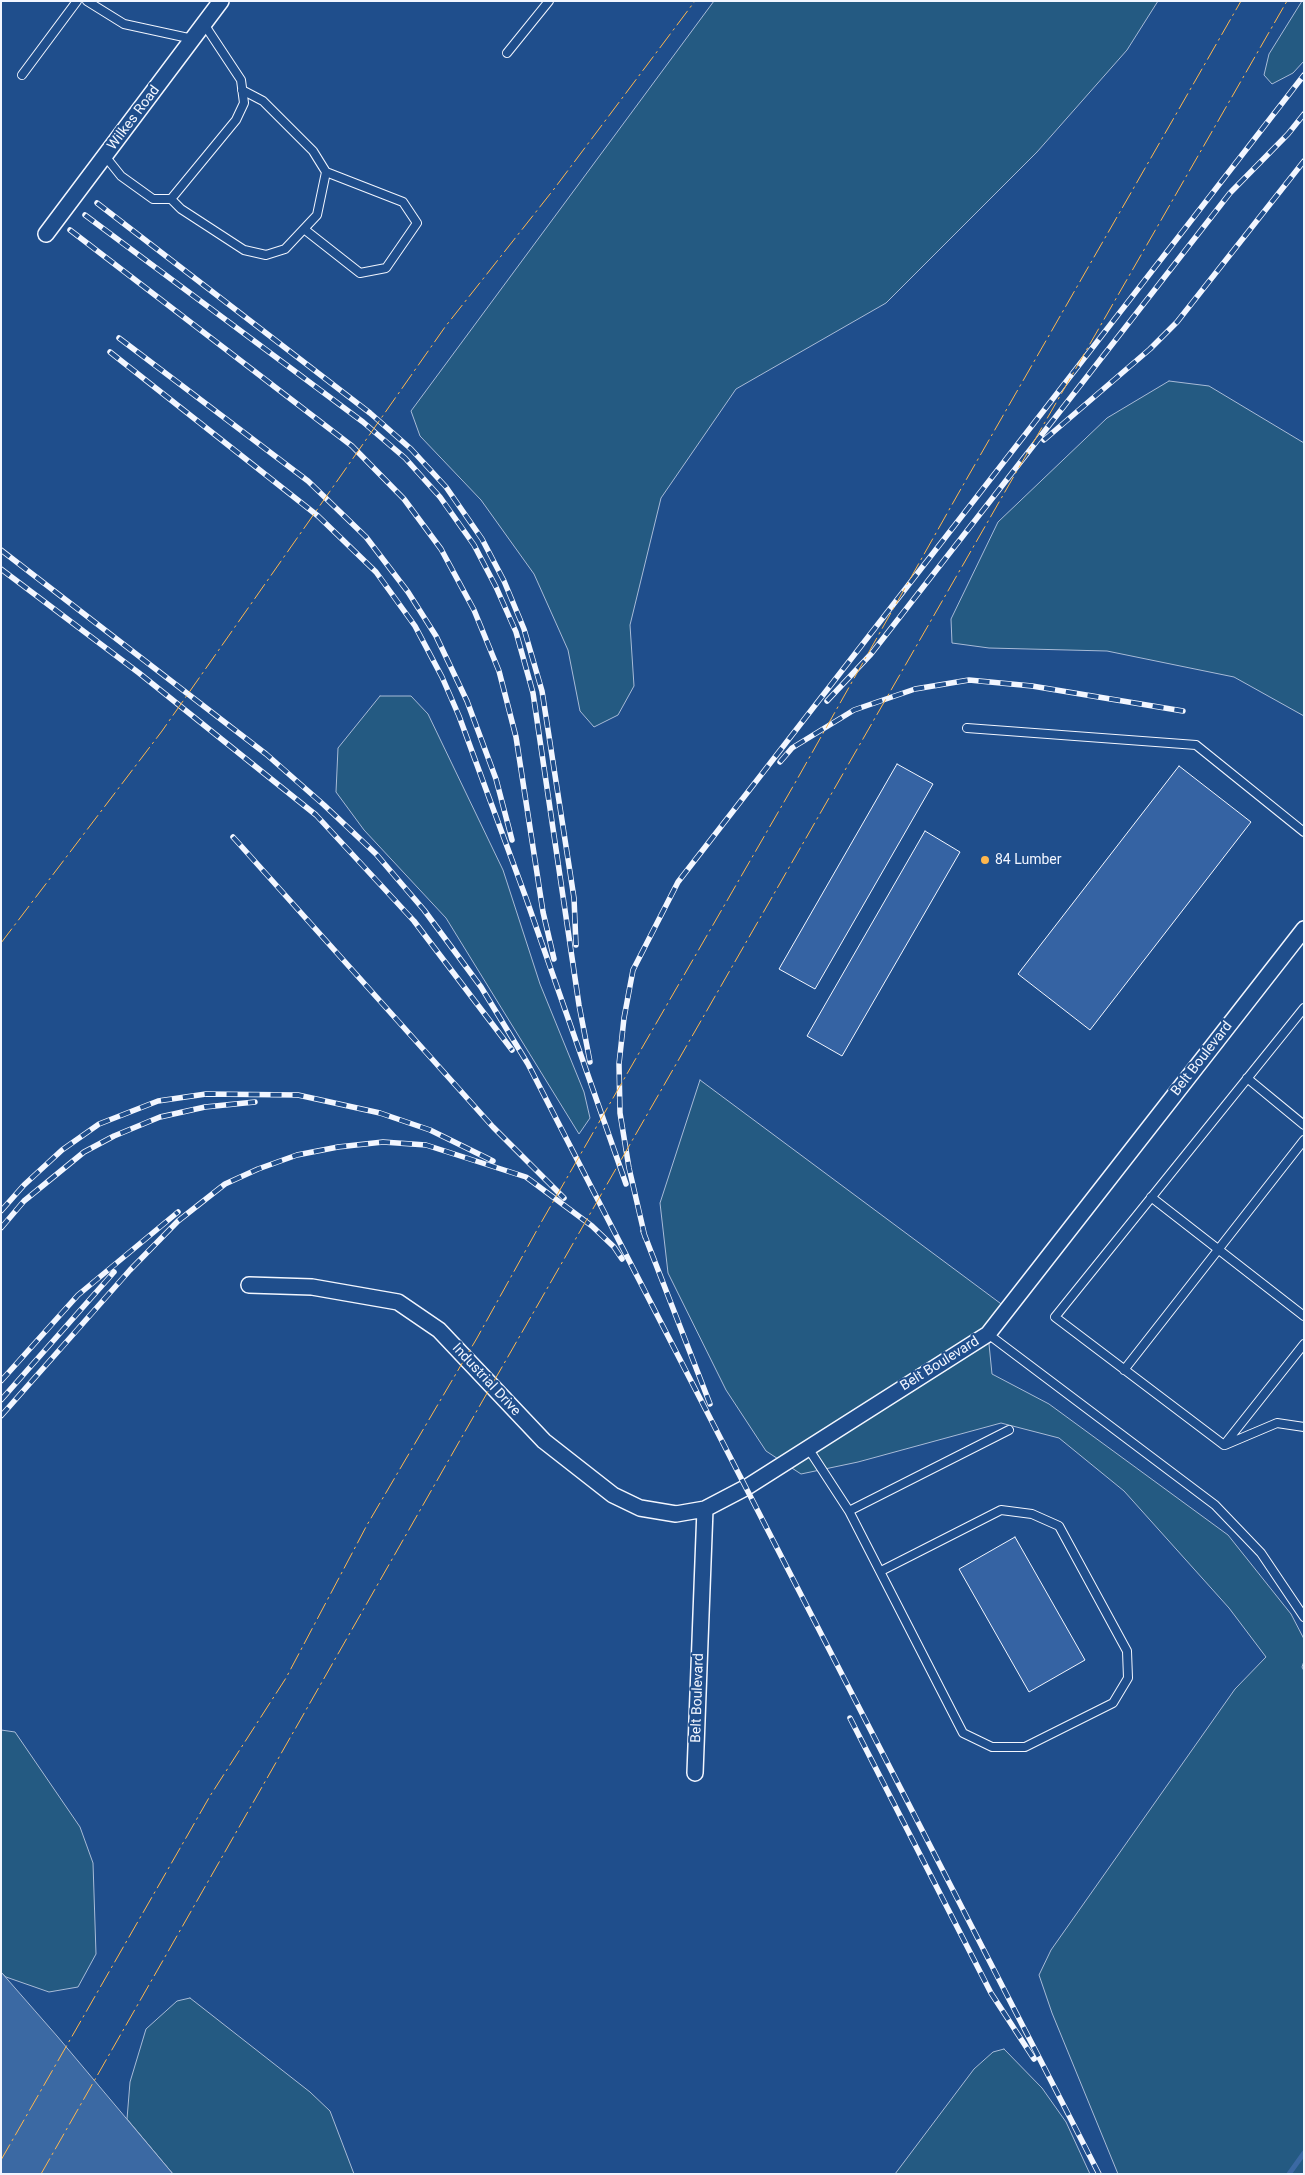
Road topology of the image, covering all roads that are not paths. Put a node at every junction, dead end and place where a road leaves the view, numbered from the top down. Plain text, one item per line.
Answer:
1 (77, 1) edge
2 (87, 1) edge
3 (222, 1) edge
4 (549, 1) edge
5 (204, 24) junction
6 (193, 39) junction
7 (507, 53) dead end
8 (22, 75) dead end
9 (242, 90) junction
10 (105, 156) junction
11 (326, 172) junction
12 (171, 199) junction
13 (304, 229) junction
14 (46, 234) dead end
15 (967, 728) dead end
16 (1304, 832) edge
17 (1304, 929) edge
18 (1304, 1008) edge
19 (1247, 1078) junction
20 (1304, 1125) edge
21 (1304, 1140) edge
22 (1151, 1197) junction
23 (1218, 1250) junction
24 (249, 1285) dead end
25 (1304, 1316) edge
26 (988, 1334) junction
27 (1304, 1344) edge
28 (1124, 1370) junction
29 (1304, 1427) edge
30 (1009, 1430) dead end
31 (1224, 1445) junction
32 (808, 1448) junction
33 (705, 1509) junction
34 (849, 1511) junction
35 (881, 1571) junction
36 (1304, 1617) edge
37 (695, 1773) dead end

1 - 8 lane
2 - 6 lane
3 - 5 street, Wilkes Road
4 - 7 lane
5 - 6 street, Wilkes Road
5 - 9 lane
6 - 10 street, Wilkes Road
9 - 11 lane
9 - 12 lane
10 - 12 lane
10 - 14 street, Wilkes Road
11 - 13 lane
11 - 13 lane
12 - 13 lane
15 - 16 lane
17 - 26 street, Belt Boulevard
18 - 19 lane
19 - 20 lane
19 - 22 lane
21 - 23 lane
22 - 23 lane
22 - 28 lane
23 - 25 lane
23 - 28 lane
24 - 33 street, Industrial Drive
26 - 32 street, Belt Boulevard
26 - 36 lane
27 - 31 lane
28 - 31 lane
29 - 31 lane
30 - 34 lane
32 - 33 street, Belt Boulevard
32 - 34 lane
33 - 37 street, Belt Boulevard
34 - 35 lane
35 - 35 lane

